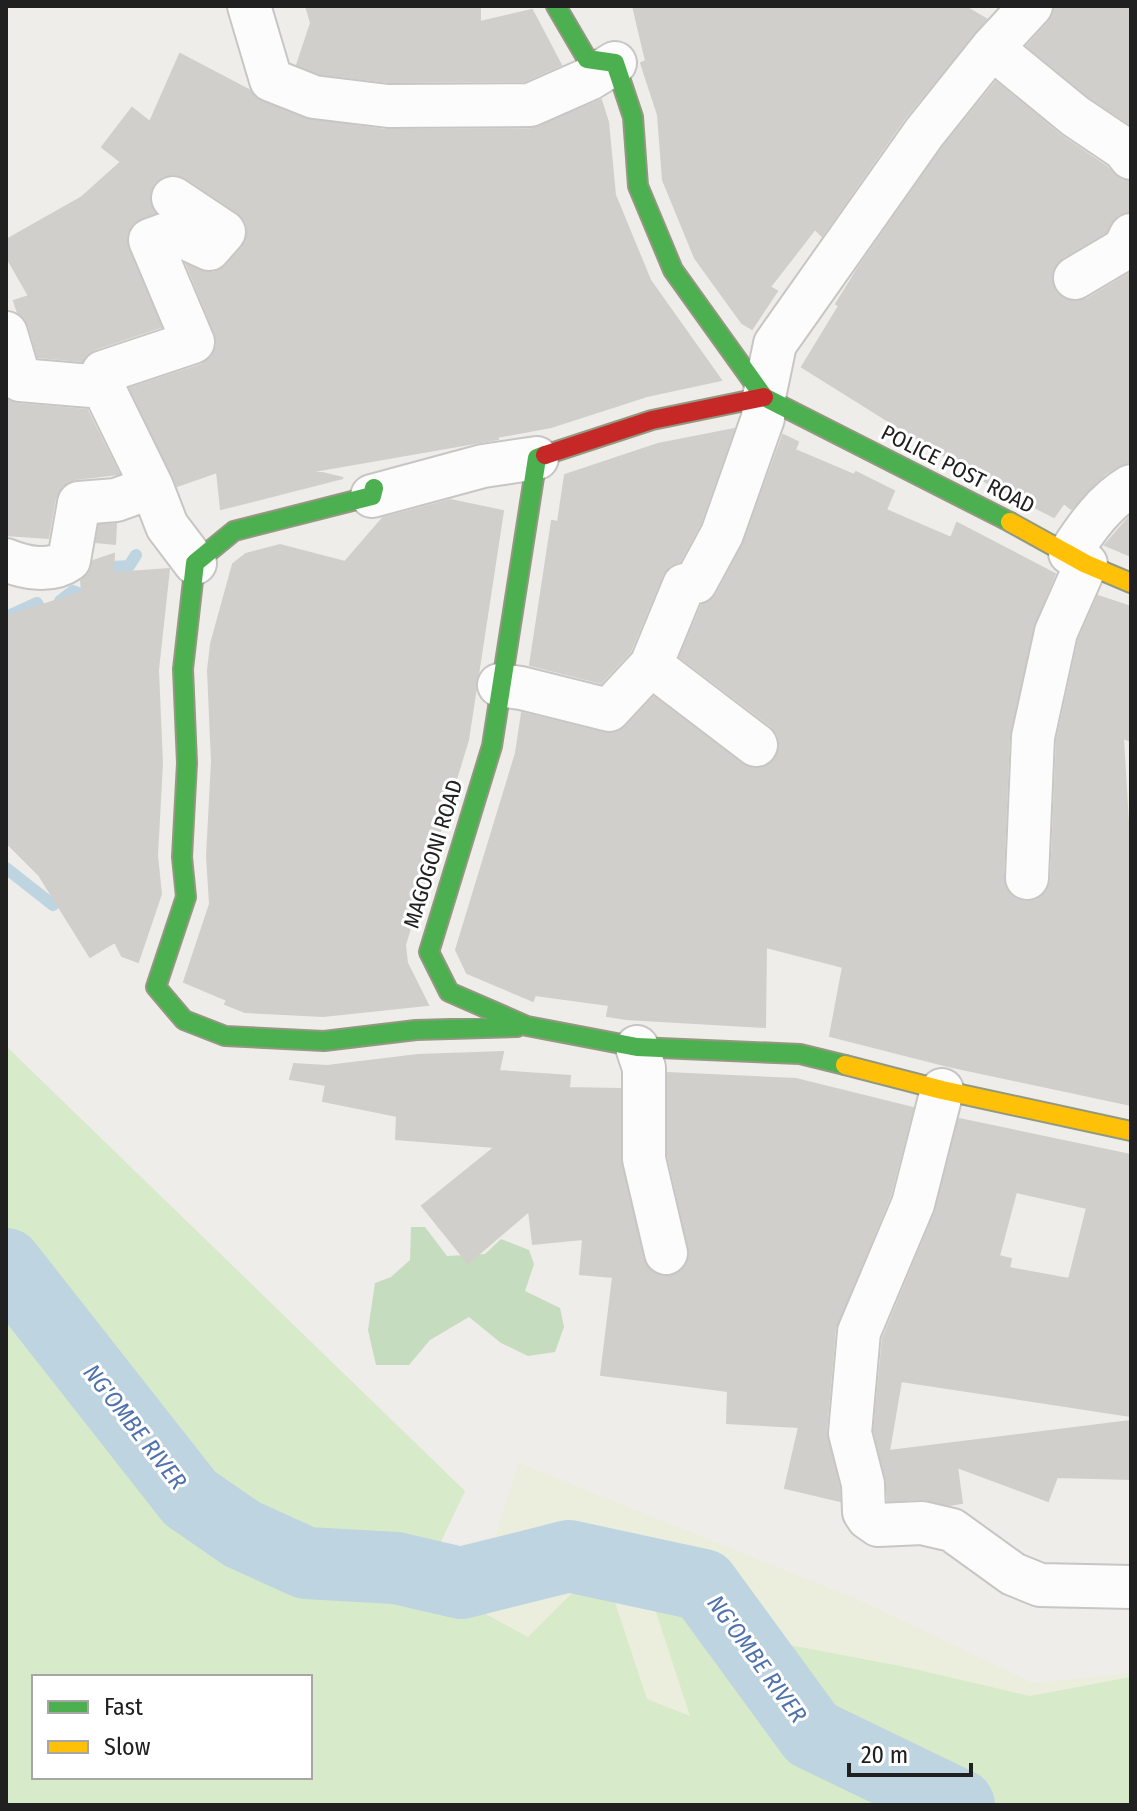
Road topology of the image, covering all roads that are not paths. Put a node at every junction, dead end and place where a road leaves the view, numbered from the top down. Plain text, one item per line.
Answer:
1 (249, 6) edge
2 (556, 6) edge
3 (1031, 6) edge
4 (992, 48) junction
5 (615, 63) junction
6 (1131, 158) edge
7 (173, 198) dead end
8 (1131, 235) edge
9 (1075, 278) dead end
10 (6, 333) edge
11 (13, 382) edge
12 (103, 387) junction
13 (764, 397) junction
14 (537, 458) junction
15 (1131, 486) edge
16 (152, 487) junction
17 (373, 492) joint
18 (1078, 558) junction
19 (6, 560) edge
20 (195, 563) junction
21 (1131, 583) edge
22 (651, 665) junction
23 (499, 685) junction
24 (756, 745) dead end
25 (1027, 878) dead end
26 (527, 1026) junction
27 (637, 1047) junction
28 (942, 1090) junction
29 (1131, 1131) edge
30 (666, 1253) dead end
31 (1131, 1587) edge

1 - 5 street
2 - 5 street
3 - 4 street
4 - 6 street
4 - 13 street
5 - 13 street
7 - 12 street
8 - 9 street
10 - 11 street
11 - 12 street
12 - 16 street
13 - 14 street
13 - 18 street, POLICE POST ROAD
13 - 22 street
14 - 17 street
14 - 23 street, MAGOGONI ROAD
15 - 18 street
16 - 19 street
16 - 20 street
17 - 20 street
18 - 21 street, POLICE POST ROAD
18 - 25 street
20 - 26 street
22 - 23 street
22 - 24 street
23 - 26 street, MAGOGONI ROAD
26 - 27 street, MAGOGONI ROAD
27 - 28 street, MAGOGONI ROAD
27 - 30 street
28 - 29 street, MAGOGONI ROAD
28 - 31 street

